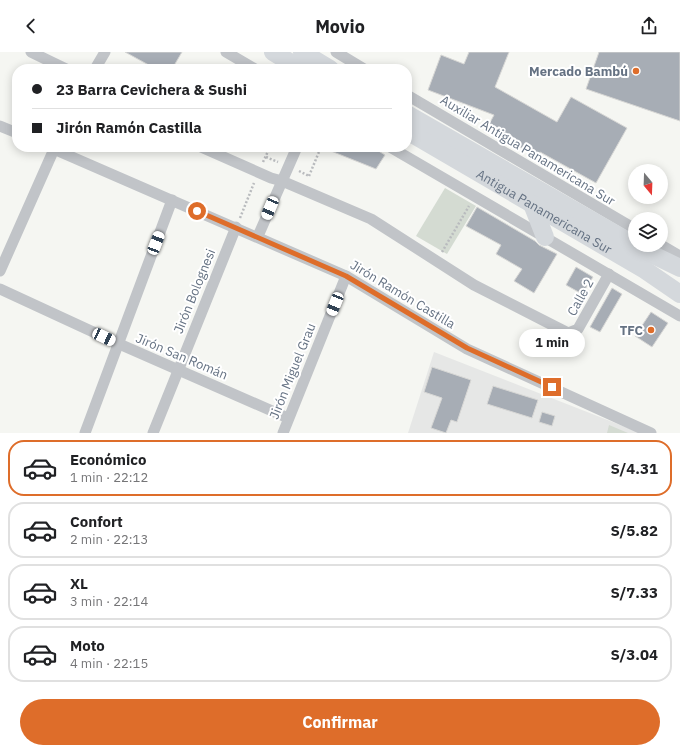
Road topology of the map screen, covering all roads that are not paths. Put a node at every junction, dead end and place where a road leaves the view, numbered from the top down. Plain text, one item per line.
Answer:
1 (31, 52) edge
2 (105, 52) edge
3 (226, 52) edge
4 (273, 52) edge
5 (302, 52) edge
6 (336, 52) edge
7 (56, 64) edge
8 (98, 64) edge
9 (247, 64) edge
10 (293, 64) edge
11 (322, 64) edge
12 (356, 64) edge
13 (412, 97) edge
14 (412, 117) edge
15 (0, 126) edge
16 (12, 131) edge
17 (412, 134) edge
18 (51, 152) edge
19 (62, 152) edge
20 (213, 152) edge
21 (295, 152) edge
22 (399, 152) edge
23 (282, 180) junction
24 (172, 200) junction
25 (532, 204) junction
26 (628, 225) edge
27 (236, 227) junction
28 (258, 236) junction
29 (545, 237) junction
30 (668, 248) edge
31 (680, 256) edge
32 (680, 268) edge
33 (0, 271) edge
34 (609, 274) junction
35 (346, 276) junction
36 (0, 289) edge
37 (680, 294) edge
38 (680, 316) edge
39 (117, 343) junction
40 (178, 369) junction
41 (288, 418) junction
42 (85, 433) edge
43 (154, 433) edge
44 (283, 433) edge
45 (652, 433) edge

1 - 7 street
2 - 8 street
3 - 9 street
4 - 10 main road
5 - 11 main road
6 - 12 street
13 - 26 street, Auxiliar Antigua Panamericana Sur
14 - 32 main road, Antigua Panamericana Sur
15 - 16 street
17 - 25 main road, Antigua Panamericana Sur
18 - 33 street
19 - 24 street, Jirón Ramón Castilla
20 - 23 street
21 - 23 street
22 - 29 street
23 - 28 street
23 - 34 street, Calle 2
24 - 27 street, Jirón Ramón Castilla
24 - 39 street
25 - 29 main road
25 - 37 main road, Antigua Panamericana Sur
27 - 28 street, Jirón Ramón Castilla
27 - 40 street, Jirón Bolognesi
28 - 35 street, Jirón Ramón Castilla
29 - 34 street
30 - 31 street
34 - 38 street
35 - 41 street, Jirón Miguel Grau
35 - 45 street, Jirón Ramón Castilla
36 - 39 street, Jirón San Román
39 - 40 street, Jirón San Román
39 - 42 street
40 - 41 street, Jirón San Román
40 - 43 street, Jirón Bolognesi
41 - 44 street, Jirón Miguel Grau

